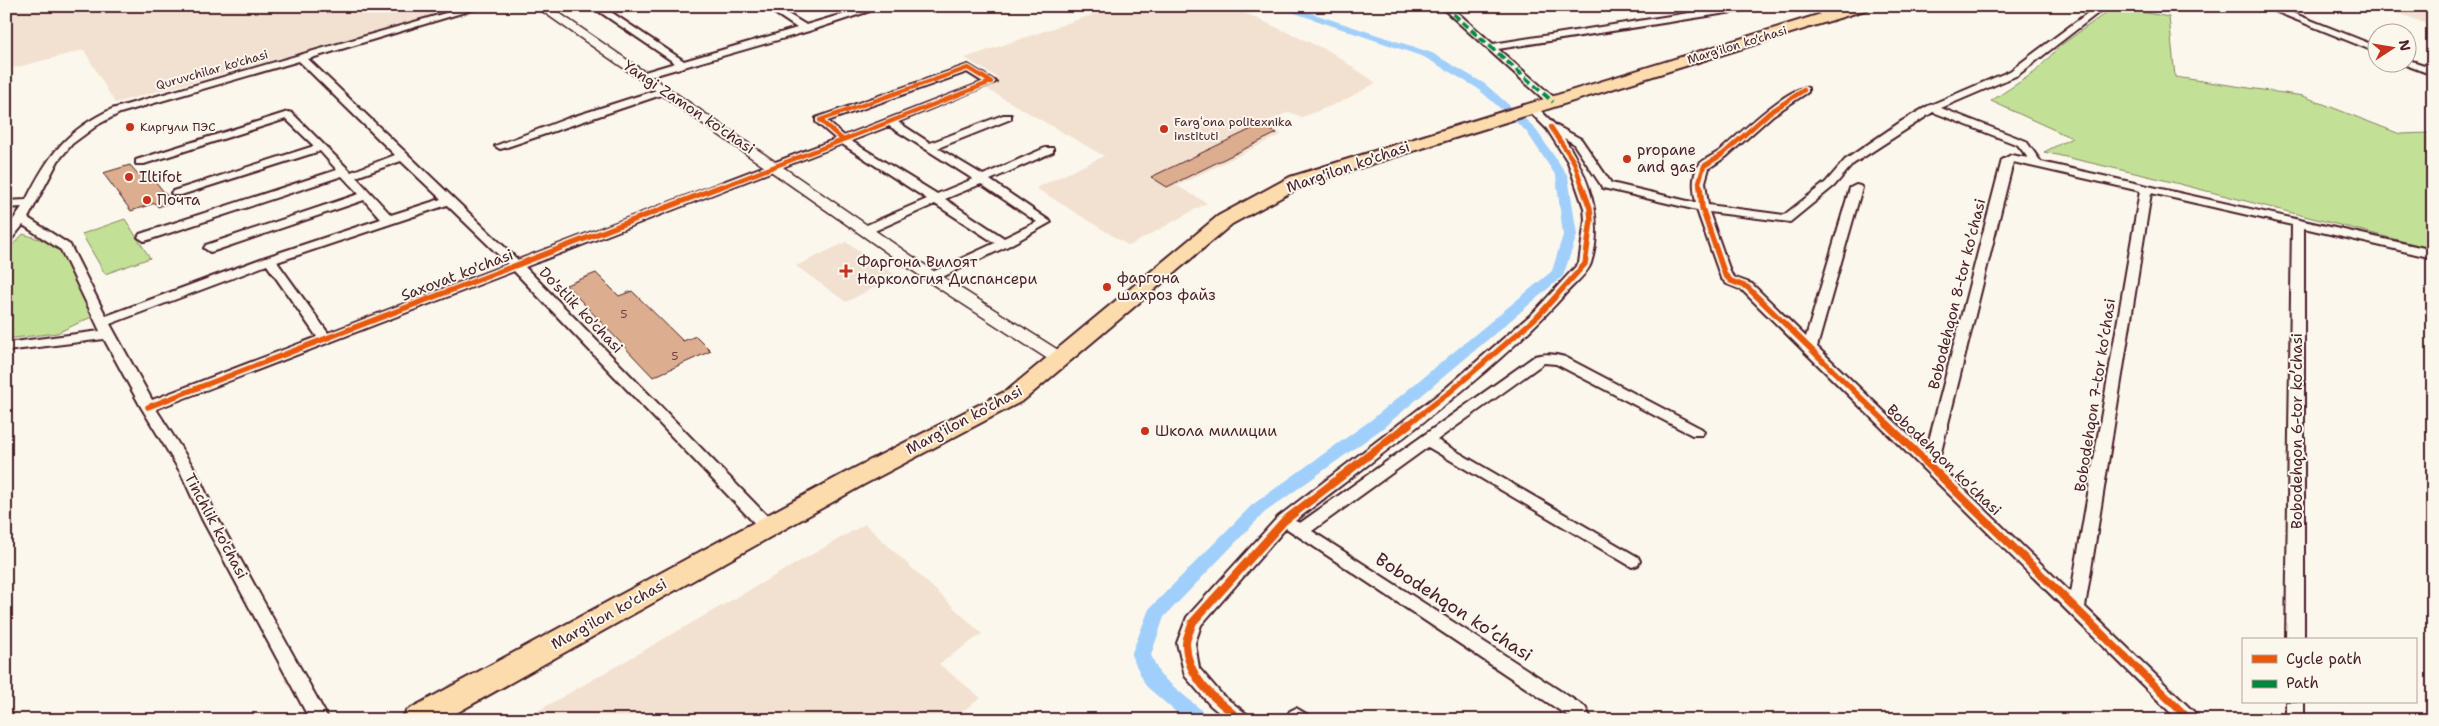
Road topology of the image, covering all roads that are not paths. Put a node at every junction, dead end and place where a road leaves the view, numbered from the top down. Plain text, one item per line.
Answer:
1 (481, 6) edge
2 (541, 6) edge
3 (595, 6) edge
4 (768, 6) edge
5 (881, 6) edge
6 (1444, 6) edge
7 (1752, 6) edge
8 (1863, 6) edge
9 (2103, 6) edge
10 (2266, 6) edge
11 (1823, 12) edge
12 (806, 29) junction
13 (2366, 45) edge
14 (1491, 47) junction
15 (301, 58) junction
16 (682, 63) junction
17 (2416, 66) edge
18 (2433, 72) edge
19 (642, 76) junction
20 (1804, 90) dead end
21 (663, 91) junction
22 (1553, 102) junction
23 (1932, 108) junction
24 (1528, 110) junction
25 (1007, 117) dead end
26 (890, 122) junction
27 (1551, 127) junction
28 (843, 140) junction
29 (500, 146) dead end
30 (322, 147) junction
31 (929, 147) junction
32 (1050, 150) dead end
33 (403, 156) junction
34 (140, 162) dead end
35 (2036, 162) junction
36 (774, 166) junction
37 (347, 173) junction
38 (982, 179) junction
39 (1856, 188) dead end
40 (2146, 188) junction
41 (176, 193) dead end
42 (366, 195) junction
43 (936, 199) junction
44 (449, 200) junction
45 (31, 203) junction
46 (6, 205) edge
47 (1702, 208) junction
48 (22, 220) junction
49 (389, 220) junction
50 (2298, 223) junction
51 (866, 230) junction
52 (144, 237) dead end
53 (6, 238) edge
54 (1004, 243) junction
55 (210, 248) dead end
56 (2433, 254) edge
57 (270, 260) junction
58 (516, 265) junction
59 (932, 277) junction
60 (105, 328) junction
61 (325, 339) junction
62 (6, 347) edge
63 (1810, 348) junction
64 (1060, 359) junction
65 (148, 407) junction
66 (1698, 432) dead end
67 (1427, 440) junction
68 (1930, 464) junction
69 (1284, 520) junction
70 (767, 526) junction
71 (1300, 531) junction
72 (1632, 561) dead end
73 (2077, 607) junction
74 (2295, 638) edge
75 (2295, 704) edge
76 (320, 720) edge
77 (417, 720) edge
78 (1241, 720) edge
79 (1583, 720) edge
80 (2190, 720) edge
81 (2295, 720) edge

1 - 15 street, Quruvchilar ko'chasi
2 - 19 street, Yangi Zamon ko'chasi
3 - 16 street
4 - 12 street
5 - 12 street
6 - 14 street
7 - 14 street
8 - 11 main road, Marg'ilon ko'chasi
9 - 23 street
10 - 13 street
11 - 22 main road, Marg'ilon ko'chasi
12 - 16 street
14 - 22 street
15 - 33 street, Do'stlik ko'chasi
15 - 45 street, Quruvchilar ko'chasi
16 - 19 street
17 - 18 street
19 - 21 street, Yangi Zamon ko'chasi
20 - 47 street, Bobodehqon koʼchasi
21 - 29 street
21 - 36 street, Yangi Zamon ko'chasi
22 - 24 main road, Marg'ilon ko'chasi
23 - 35 street
23 - 47 street
24 - 27 street
24 - 64 main road, Marg'ilon ko'chasi
25 - 31 street
26 - 28 street, Saxovat ko'chasi
26 - 28 street, Saxovat ko'chasi
26 - 31 street
27 - 47 street
27 - 69 street
28 - 36 street, Saxovat ko'chasi
28 - 43 street
30 - 34 street
30 - 37 street
30 - 41 street
31 - 38 street
32 - 38 street
33 - 37 street
33 - 44 street, Do'stlik ko'chasi
35 - 40 street
35 - 68 street, Bobodehqon 8-tor koʼchasi
36 - 51 street, Yangi Zamon ko'chasi
36 - 58 street, Saxovat ko'chasi
37 - 42 street
37 - 52 street
38 - 43 street
38 - 54 street
39 - 63 street
40 - 50 street
40 - 73 street, Bobodehqon 7-tor koʼchasi
42 - 49 street
42 - 55 street
43 - 51 street
43 - 54 street
44 - 49 street
44 - 58 street, Do'stlik ko'chasi
45 - 46 street
45 - 48 street, Quruvchilar ko'chasi
47 - 63 street, Bobodehqon koʼchasi
48 - 53 street, Quruvchilar ko'chasi
48 - 60 street, Tinchlik ko'chasi
49 - 57 street
50 - 56 street
50 - 74 street, Bobodehqon 6-tor koʼchasi
51 - 59 street, Yangi Zamon ko'chasi
54 - 59 street
57 - 60 street
57 - 61 street
58 - 61 street, Saxovat ko'chasi
58 - 70 street, Do'stlik ko'chasi
59 - 64 street, Yangi Zamon ko'chasi
60 - 62 street
60 - 65 street, Tinchlik ko'chasi
61 - 65 street, Saxovat ko'chasi
63 - 68 street, Bobodehqon koʼchasi
64 - 70 main road, Marg'ilon ko'chasi
65 - 76 street, Tinchlik ko'chasi
66 - 67 street
67 - 71 street
67 - 72 street
68 - 73 street, Bobodehqon koʼchasi
69 - 71 street, Bobodehqon koʼchasi
69 - 78 street
70 - 77 main road, Marg'ilon ko'chasi
71 - 79 street, Bobodehqon koʼchasi
73 - 80 street, Bobodehqon koʼchasi
75 - 81 street

